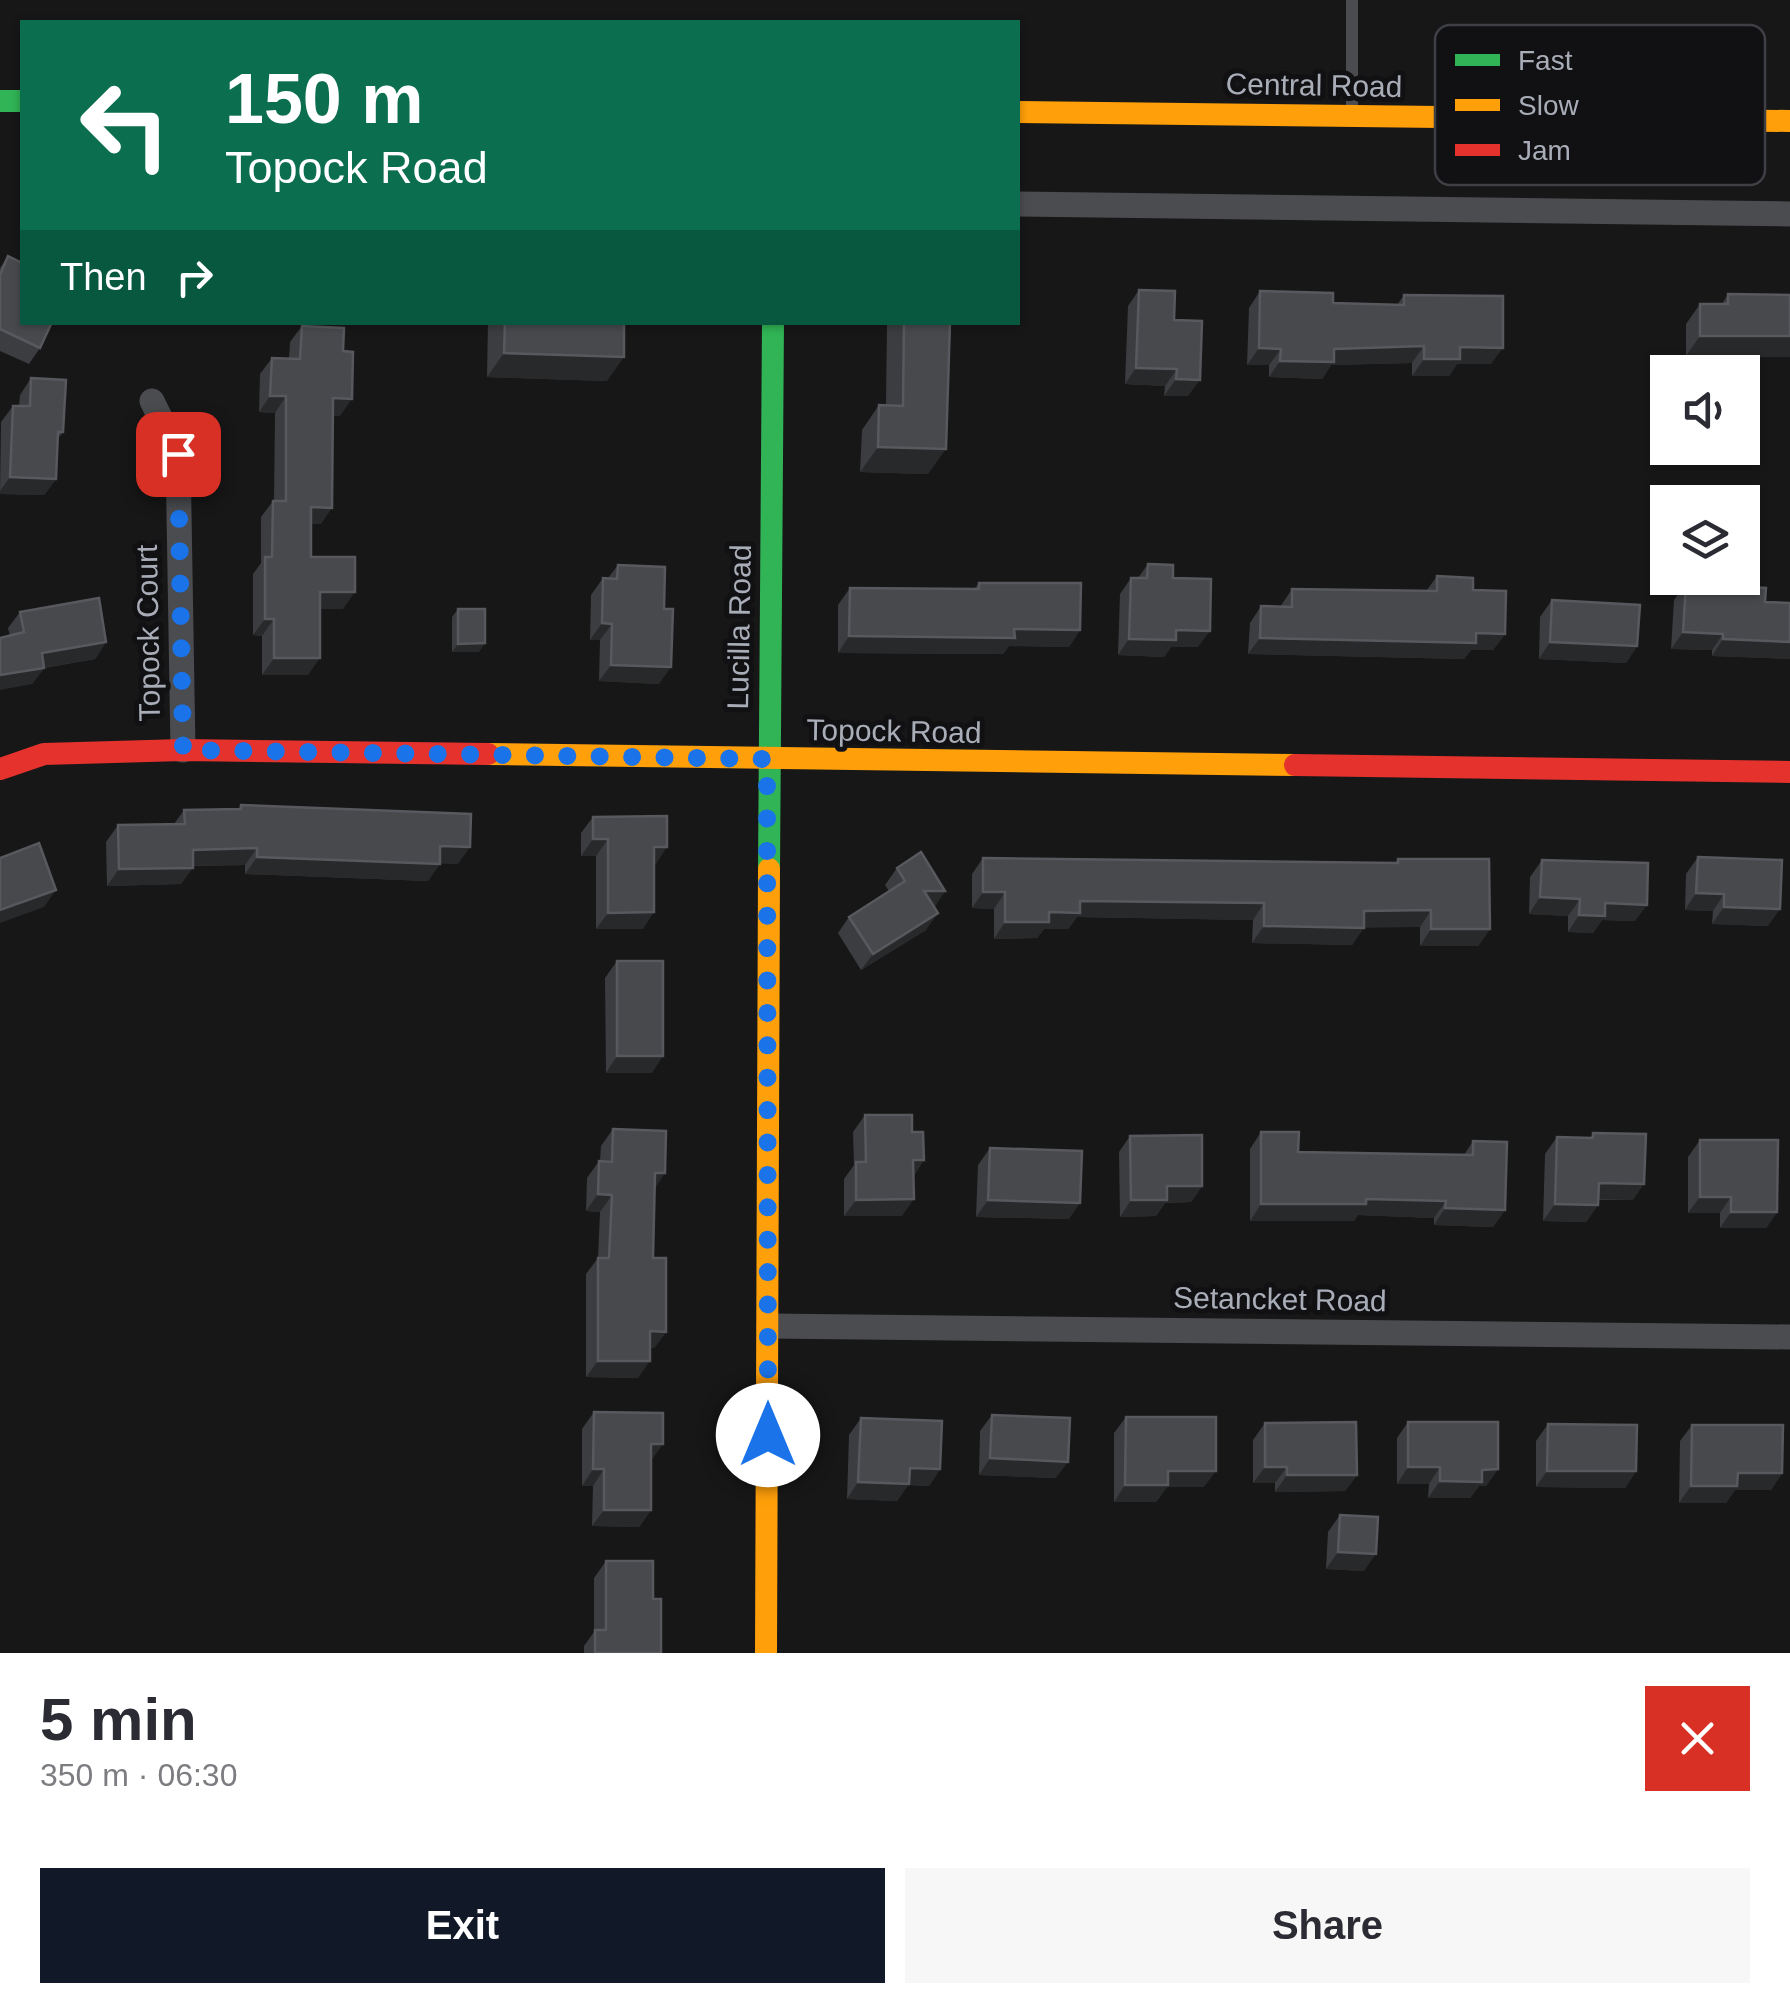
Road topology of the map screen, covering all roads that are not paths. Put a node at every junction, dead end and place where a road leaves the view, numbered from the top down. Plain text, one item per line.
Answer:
1 (1352, 0) edge
2 (1020, 112) edge
3 (1352, 114) junction
4 (1435, 115) edge
5 (1765, 121) edge
6 (1790, 121) edge
7 (1020, 204) edge
8 (1790, 214) edge
9 (773, 325) edge
10 (152, 401) dead end
11 (183, 750) junction
12 (767, 759) junction
13 (0, 769) edge
14 (1790, 772) edge
15 (769, 1326) junction
16 (1790, 1337) edge
17 (766, 1653) edge

1 - 3 lane
2 - 3 street, Central Road
3 - 4 street, Central Road
5 - 6 street, Central Road
7 - 8 street
9 - 12 street, Lucilla Road
10 - 11 street, Topock Court
11 - 12 street, Topock Road
11 - 13 street, Topock Road
12 - 14 street, Topock Road
12 - 15 street, Lucilla Road
15 - 16 street, Setancket Road
15 - 17 street, Lucilla Road

